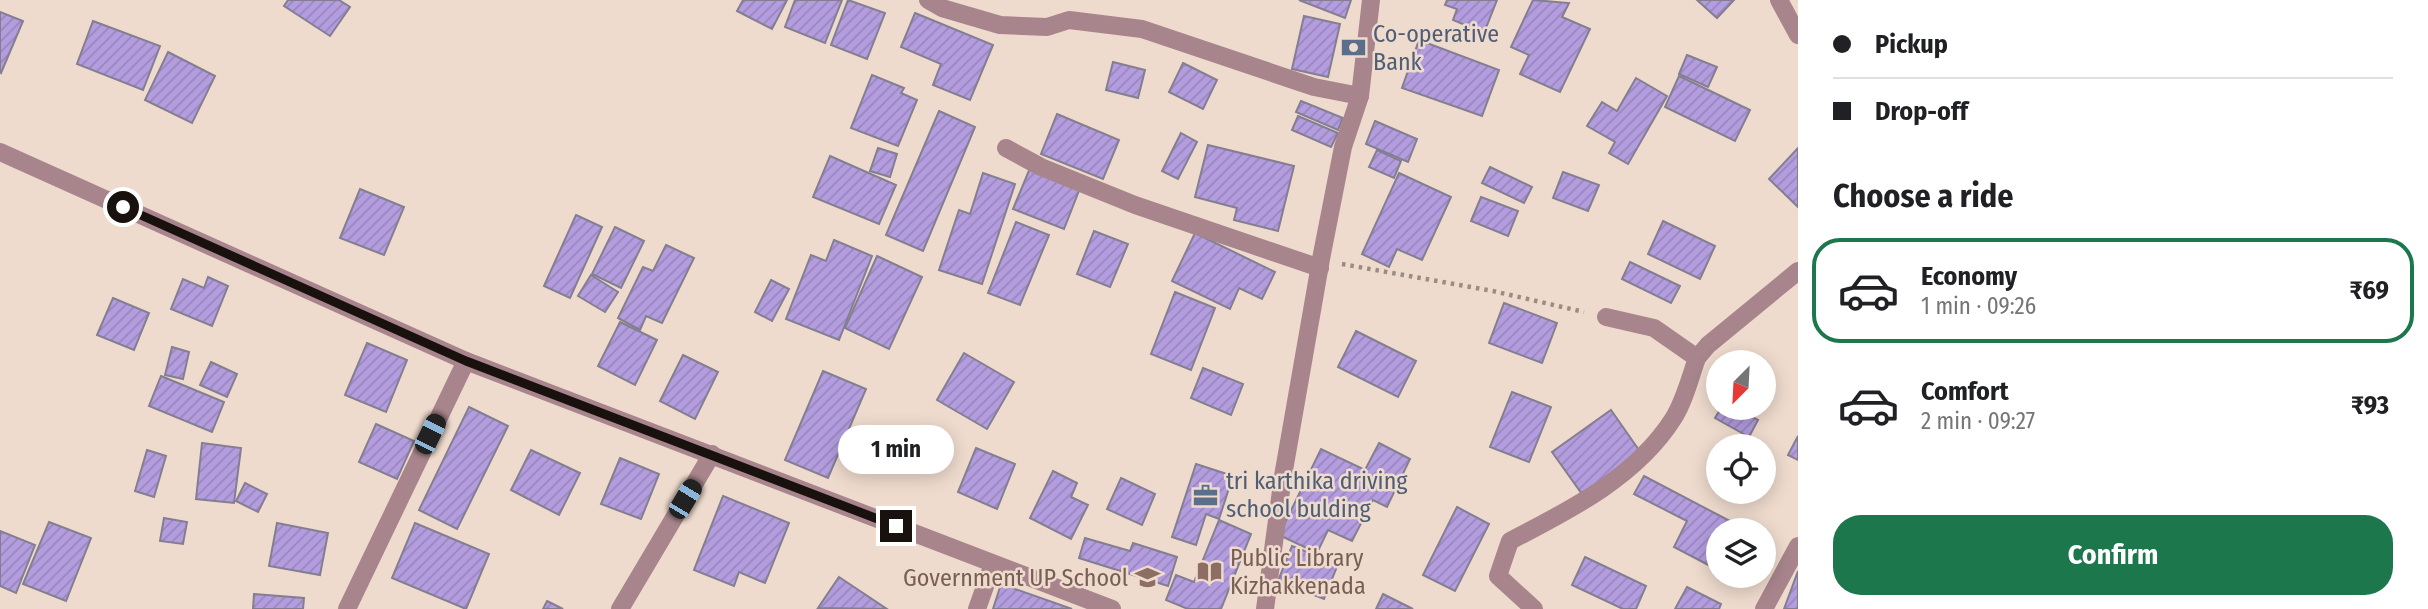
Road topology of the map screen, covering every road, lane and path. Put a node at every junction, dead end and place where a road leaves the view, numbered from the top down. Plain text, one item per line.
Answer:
1 (928, 0) edge
2 (1371, 0) edge
3 (1779, 0) edge
4 (1798, 36) edge
5 (1360, 96) junction
6 (1006, 148) dead end
7 (0, 152) edge
8 (1320, 263) junction
9 (1798, 271) edge
10 (1606, 317) joint
11 (1697, 358) junction
12 (466, 361) junction
13 (712, 454) junction
14 (1798, 546) edge
15 (993, 564) junction
16 (348, 609) edge
17 (620, 609) edge
18 (977, 609) edge
19 (1112, 609) edge
20 (1265, 609) edge
21 (1534, 609) edge
22 (1764, 609) edge

1 - 5 street
2 - 5 street
3 - 4 street
5 - 8 street
6 - 8 street
7 - 12 street
8 - 10 path
8 - 20 street
9 - 11 street
10 - 11 street
11 - 21 street
12 - 13 street
12 - 16 street
13 - 15 street
13 - 17 street
14 - 22 street
15 - 18 street
15 - 19 street

